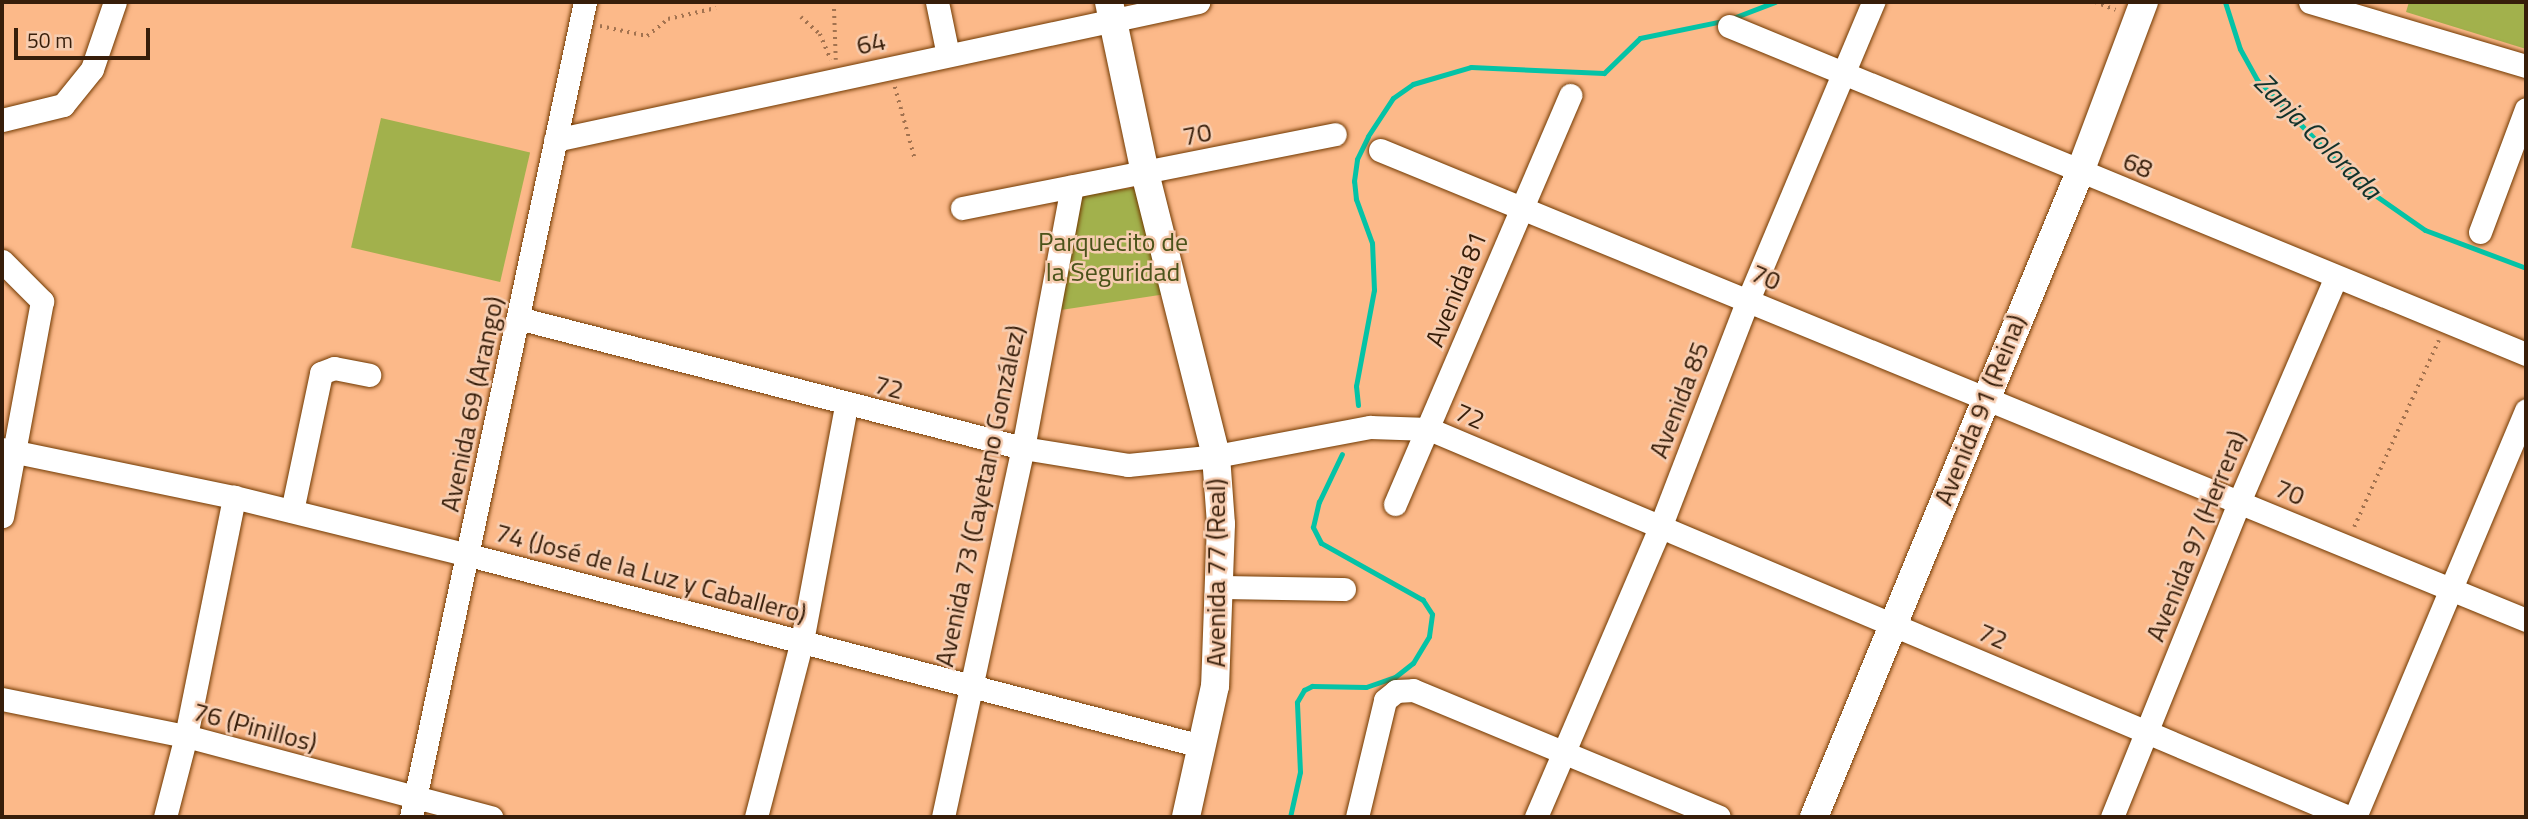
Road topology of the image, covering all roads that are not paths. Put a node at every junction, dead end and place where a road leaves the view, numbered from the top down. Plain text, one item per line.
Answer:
1 (115, 2) edge
2 (937, 2) edge
3 (1198, 2) edge
4 (1873, 2) edge
5 (2144, 2) edge
6 (2310, 2) edge
7 (1111, 11) edge
8 (583, 12) edge
9 (1729, 26) dead end
10 (948, 55) junction
11 (2526, 66) edge
12 (1844, 74) junction
13 (1570, 95) dead end
14 (2526, 109) edge
15 (2, 120) edge
16 (1335, 134) dead end
17 (555, 140) junction
18 (1380, 150) dead end
19 (2080, 172) junction
20 (1145, 173) junction
21 (1072, 187) junction
22 (1520, 205) junction
23 (962, 208) dead end
24 (2480, 232) dead end
25 (2, 261) edge
26 (2336, 277) junction
27 (1748, 300) junction
28 (518, 318) junction
29 (2526, 354) edge
30 (369, 375) dead end
31 (1983, 398) junction
32 (846, 405) junction
33 (2526, 411) edge
34 (1429, 429) junction
35 (1023, 448) junction
36 (7, 450) edge
37 (1216, 456) junction
38 (234, 497) junction
39 (2239, 502) junction
40 (1395, 505) dead end
41 (292, 512) junction
42 (2, 516) edge
43 (1661, 525) junction
44 (469, 555) junction
45 (1219, 587) junction
46 (2448, 587) junction
47 (1344, 589) dead end
48 (2526, 620) edge
49 (1892, 624) junction
50 (802, 641) junction
51 (969, 684) junction
52 (2, 699) edge
53 (2146, 733) junction
54 (186, 736) junction
55 (1201, 746) junction
56 (1564, 754) junction
57 (412, 808) edge
58 (165, 817) edge
59 (433, 817) edge
60 (491, 817) edge
61 (756, 817) edge
62 (943, 817) edge
63 (1186, 817) edge
64 (1357, 817) edge
65 (1536, 817) edge
66 (1719, 817) edge
67 (1814, 817) edge
68 (2112, 817) edge
69 (2348, 817) edge
70 (2355, 817) edge

1 - 15 street
2 - 10 street
3 - 7 street, 64
4 - 12 street, Avenida 85
5 - 19 main road, Avenida 91 (Reina)
6 - 11 street
7 - 10 street, 64
7 - 20 main road, Avenida 77 (Real)
8 - 17 street, Avenida 69 (Arango)
9 - 12 street, 68
10 - 17 street, 64
12 - 19 street, 68
12 - 27 street, Avenida 85
13 - 22 street, Avenida 81
14 - 24 street
16 - 20 street, 70
17 - 28 street, Avenida 69 (Arango)
18 - 22 street, 70
19 - 26 street, 68
19 - 31 main road, Avenida 91 (Reina)
20 - 21 street, 70
20 - 37 main road, Avenida 77 (Real)
21 - 23 street, 70
21 - 35 street, Avenida 73 (Cayetano González)
22 - 27 street, 70
22 - 34 street, Avenida 81
25 - 36 street
26 - 29 street, 68
26 - 39 street, Avenida 97 (Herrera)
27 - 31 street, 70
27 - 43 street, Avenida 85
28 - 32 street, 72
28 - 44 street, Avenida 69 (Arango)
30 - 41 street
31 - 39 street, 70
31 - 49 main road, Avenida 91 (Reina)
32 - 35 street, 72
32 - 50 street
33 - 46 street
34 - 37 street, 72
34 - 40 street, Avenida 81
34 - 43 street, 72
35 - 37 street, 72
35 - 51 street, Avenida 73 (Cayetano González)
36 - 38 street, 74 (José de la Luz y Caballero)
36 - 42 street
37 - 45 main road, Avenida 77 (Real)
38 - 41 street, 74 (José de la Luz y Caballero)
38 - 54 street
39 - 46 street, 70
39 - 53 street, Avenida 97 (Herrera)
41 - 44 street, 74 (José de la Luz y Caballero)
43 - 49 street, 72
43 - 56 street, Avenida 85
44 - 50 street, 74 (José de la Luz y Caballero)
44 - 57 street, Avenida 69 (Arango)
45 - 47 street
45 - 55 main road, Avenida 77 (Real)
46 - 48 street, 70
46 - 70 street
49 - 53 street, 72
49 - 67 main road, Avenida 91 (Reina)
50 - 51 street, 74 (José de la Luz y Caballero)
50 - 61 street
51 - 55 street, 74 (José de la Luz y Caballero)
51 - 62 street, Avenida 73 (Cayetano González)
52 - 54 street, 76 (Pinillos)
53 - 68 street, Avenida 97 (Herrera)
53 - 69 street, 72
54 - 57 street, 76 (Pinillos)
54 - 58 street
55 - 63 main road, Avenida 77 (Real)
56 - 64 street
56 - 65 street, Avenida 85
56 - 66 street
57 - 59 street
57 - 60 street, 76 (Pinillos)

